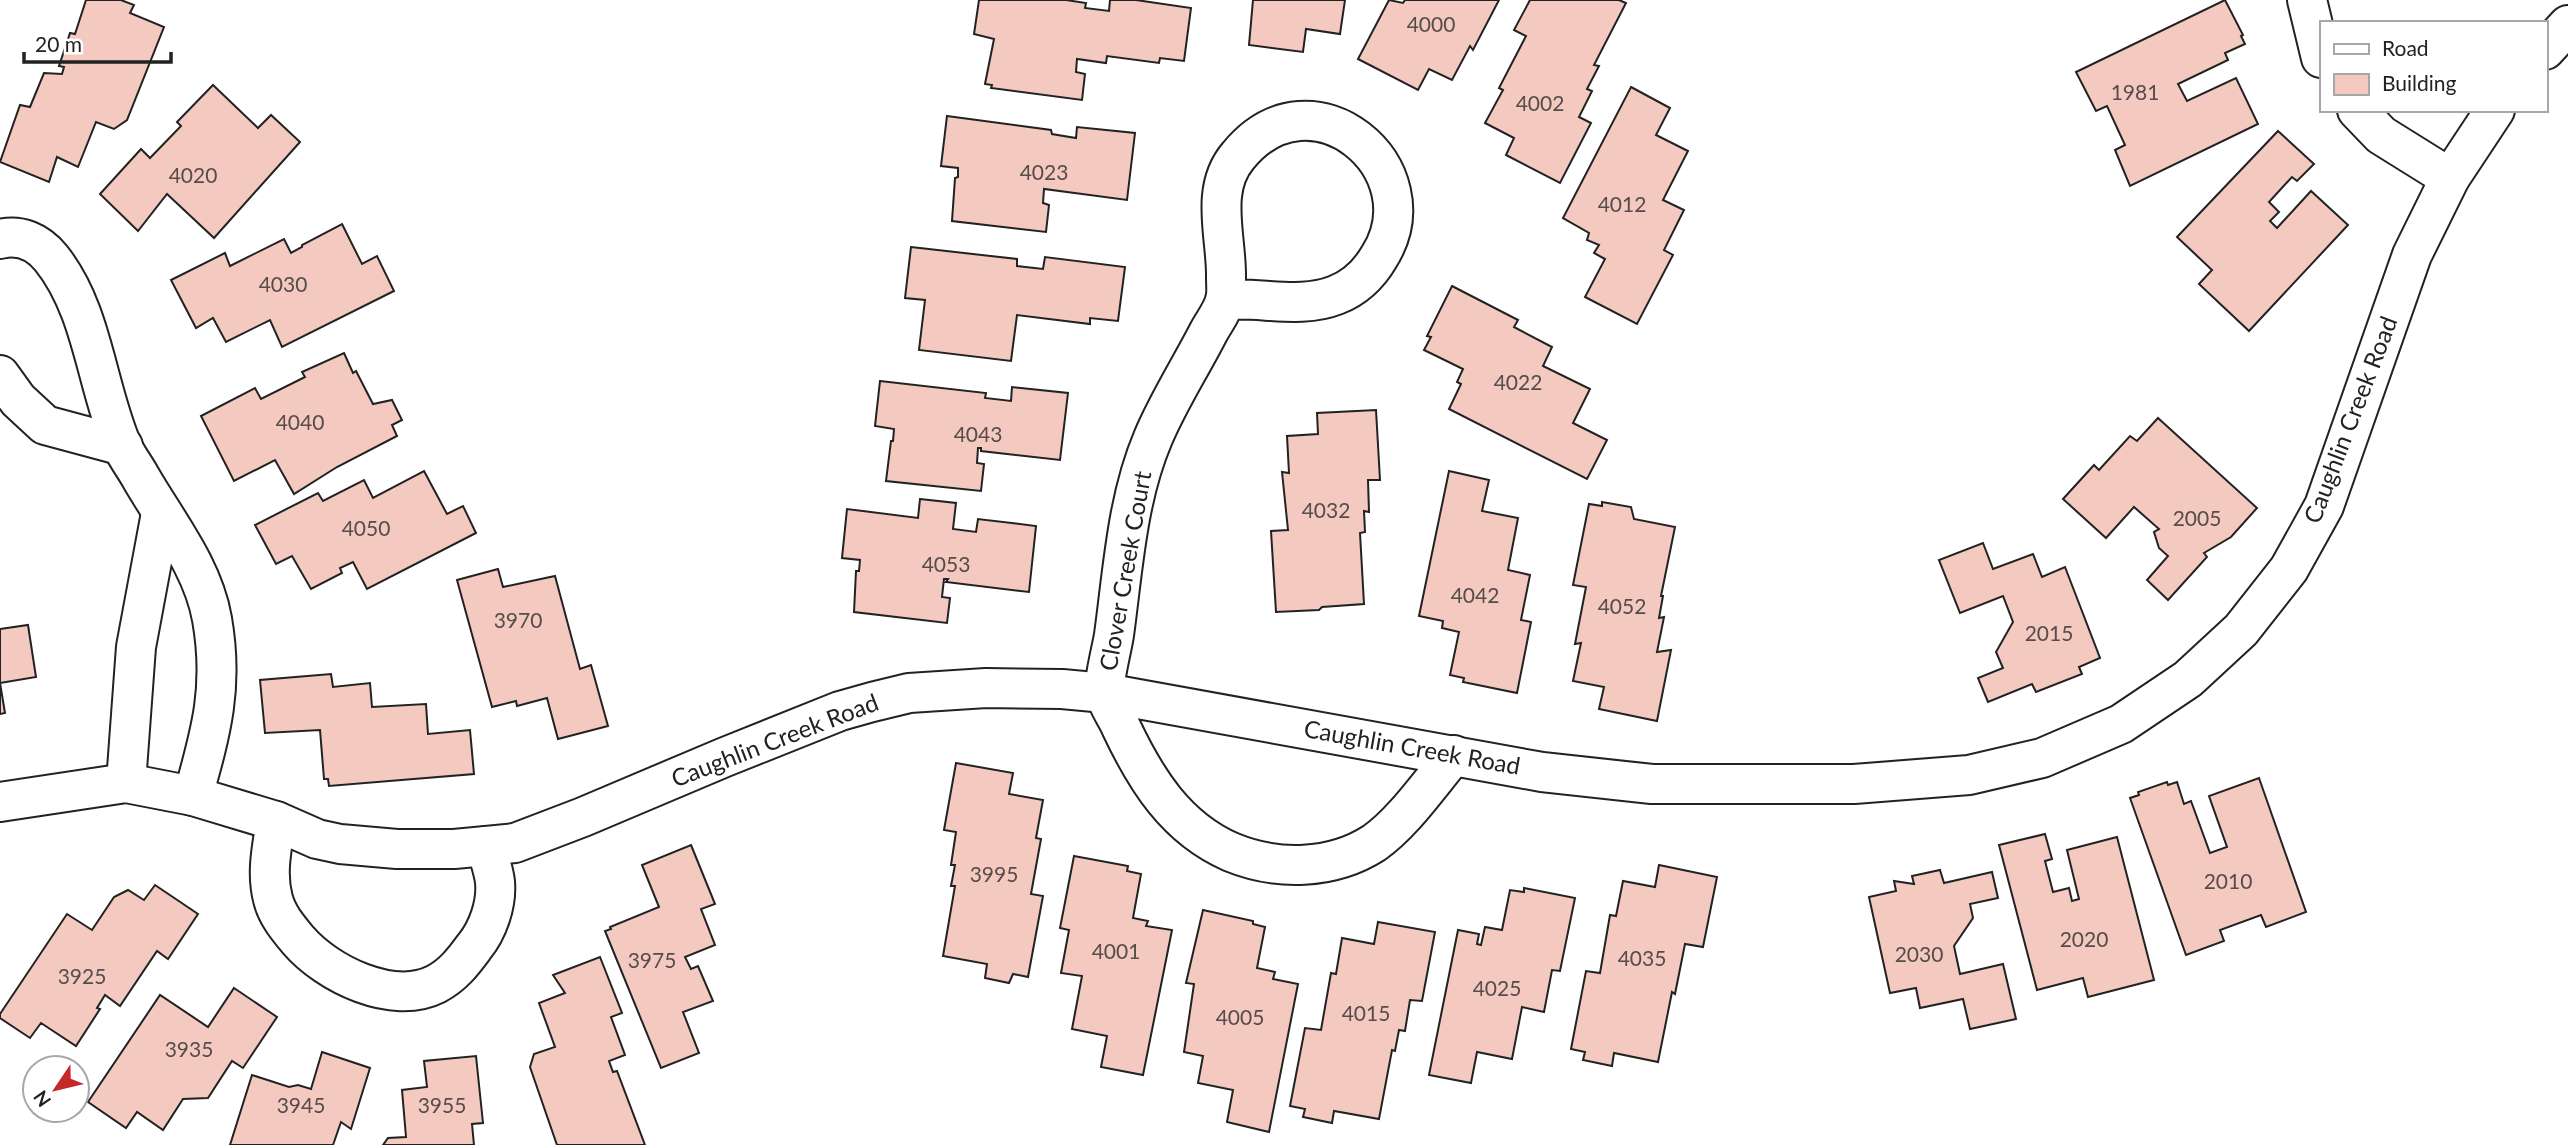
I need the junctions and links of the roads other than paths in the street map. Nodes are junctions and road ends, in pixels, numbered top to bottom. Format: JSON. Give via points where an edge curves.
{"nodes":[{"id":1,"x":2306,"y":0,"type":"edge"},
{"id":2,"x":2568,"y":25,"type":"edge"},
{"id":3,"x":2547,"y":48,"type":"edge"},
{"id":4,"x":2320,"y":54,"type":"edge"},
{"id":5,"x":2359,"y":112,"type":"edge"},
{"id":6,"x":2494,"y":112,"type":"edge"},
{"id":7,"x":2450,"y":177,"type":"junction"},
{"id":8,"x":0,"y":239,"type":"edge"},
{"id":9,"x":1226,"y":300,"type":"junction"},
{"id":10,"x":0,"y":375,"type":"edge"},
{"id":11,"x":123,"y":446,"type":"junction"},
{"id":12,"x":161,"y":513,"type":"junction"},
{"id":13,"x":1105,"y":693,"type":"junction"},
{"id":14,"x":1454,"y":755,"type":"junction"},
{"id":15,"x":126,"y":783,"type":"junction"},
{"id":16,"x":193,"y":796,"type":"junction"},
{"id":17,"x":0,"y":802,"type":"edge"},
{"id":18,"x":276,"y":821,"type":"junction"},
{"id":19,"x":486,"y":846,"type":"junction"}],
"edges":[{"from":1,"to":4,"type":"street"},
{"from":2,"to":3,"type":"street"},
{"from":5,"to":7,"type":"street","via":[[2381,135]]},
{"from":6,"to":7,"type":"street","name":"Caughlin Creek Road"},
{"from":7,"to":14,"type":"street","name":"Caughlin Creek Road","via":[[2412,254],[2324,506],[2289,569],[2241,630],[2197,671],[2121,724],[2042,758],[1969,775],[1854,784],[1652,784],[1542,772]]},
{"from":8,"to":11,"type":"street","via":[[23,238],[39,245],[66,278]]},
{"from":9,"to":9,"type":"street","name":"Clover Creek Court","via":[[1220,213],[1231,163],[1278,124],[1317,120],[1354,136],[1376,160],[1393,194],[1391,229],[1372,268],[1339,295],[1317,301]]},
{"from":9,"to":13,"type":"street","name":"Clover Creek Court","via":[[1154,436],[1140,474]]},
{"from":10,"to":11,"type":"street","via":[[45,425]]},
{"from":11,"to":12,"type":"street"},
{"from":12,"to":15,"type":"street","via":[[136,647]]},
{"from":12,"to":16,"type":"street","via":[[207,595],[218,663],[215,712]]},
{"from":13,"to":14,"type":"street","name":"Caughlin Creek Road"},
{"from":13,"to":14,"type":"street","via":[[1135,757],[1161,797],[1193,831],[1233,852],[1276,864],[1308,866],[1345,857],[1375,842]]},
{"from":13,"to":19,"type":"street","name":"Caughlin Creek Road","via":[[986,688],[909,693],[872,702],[515,843]]},
{"from":15,"to":16,"type":"street","name":"Caughlin Creek Road"},
{"from":15,"to":17,"type":"street","name":"Caughlin Creek Road"},
{"from":16,"to":18,"type":"street","name":"Caughlin Creek Road"},
{"from":18,"to":19,"type":"street","name":"Caughlin Creek Road","via":[[317,838],[367,847]]},
{"from":18,"to":19,"type":"street","via":[[268,873],[274,902],[285,923],[323,964],[354,981],[389,990],[434,985],[461,964],[479,941],[494,900]]}]}
